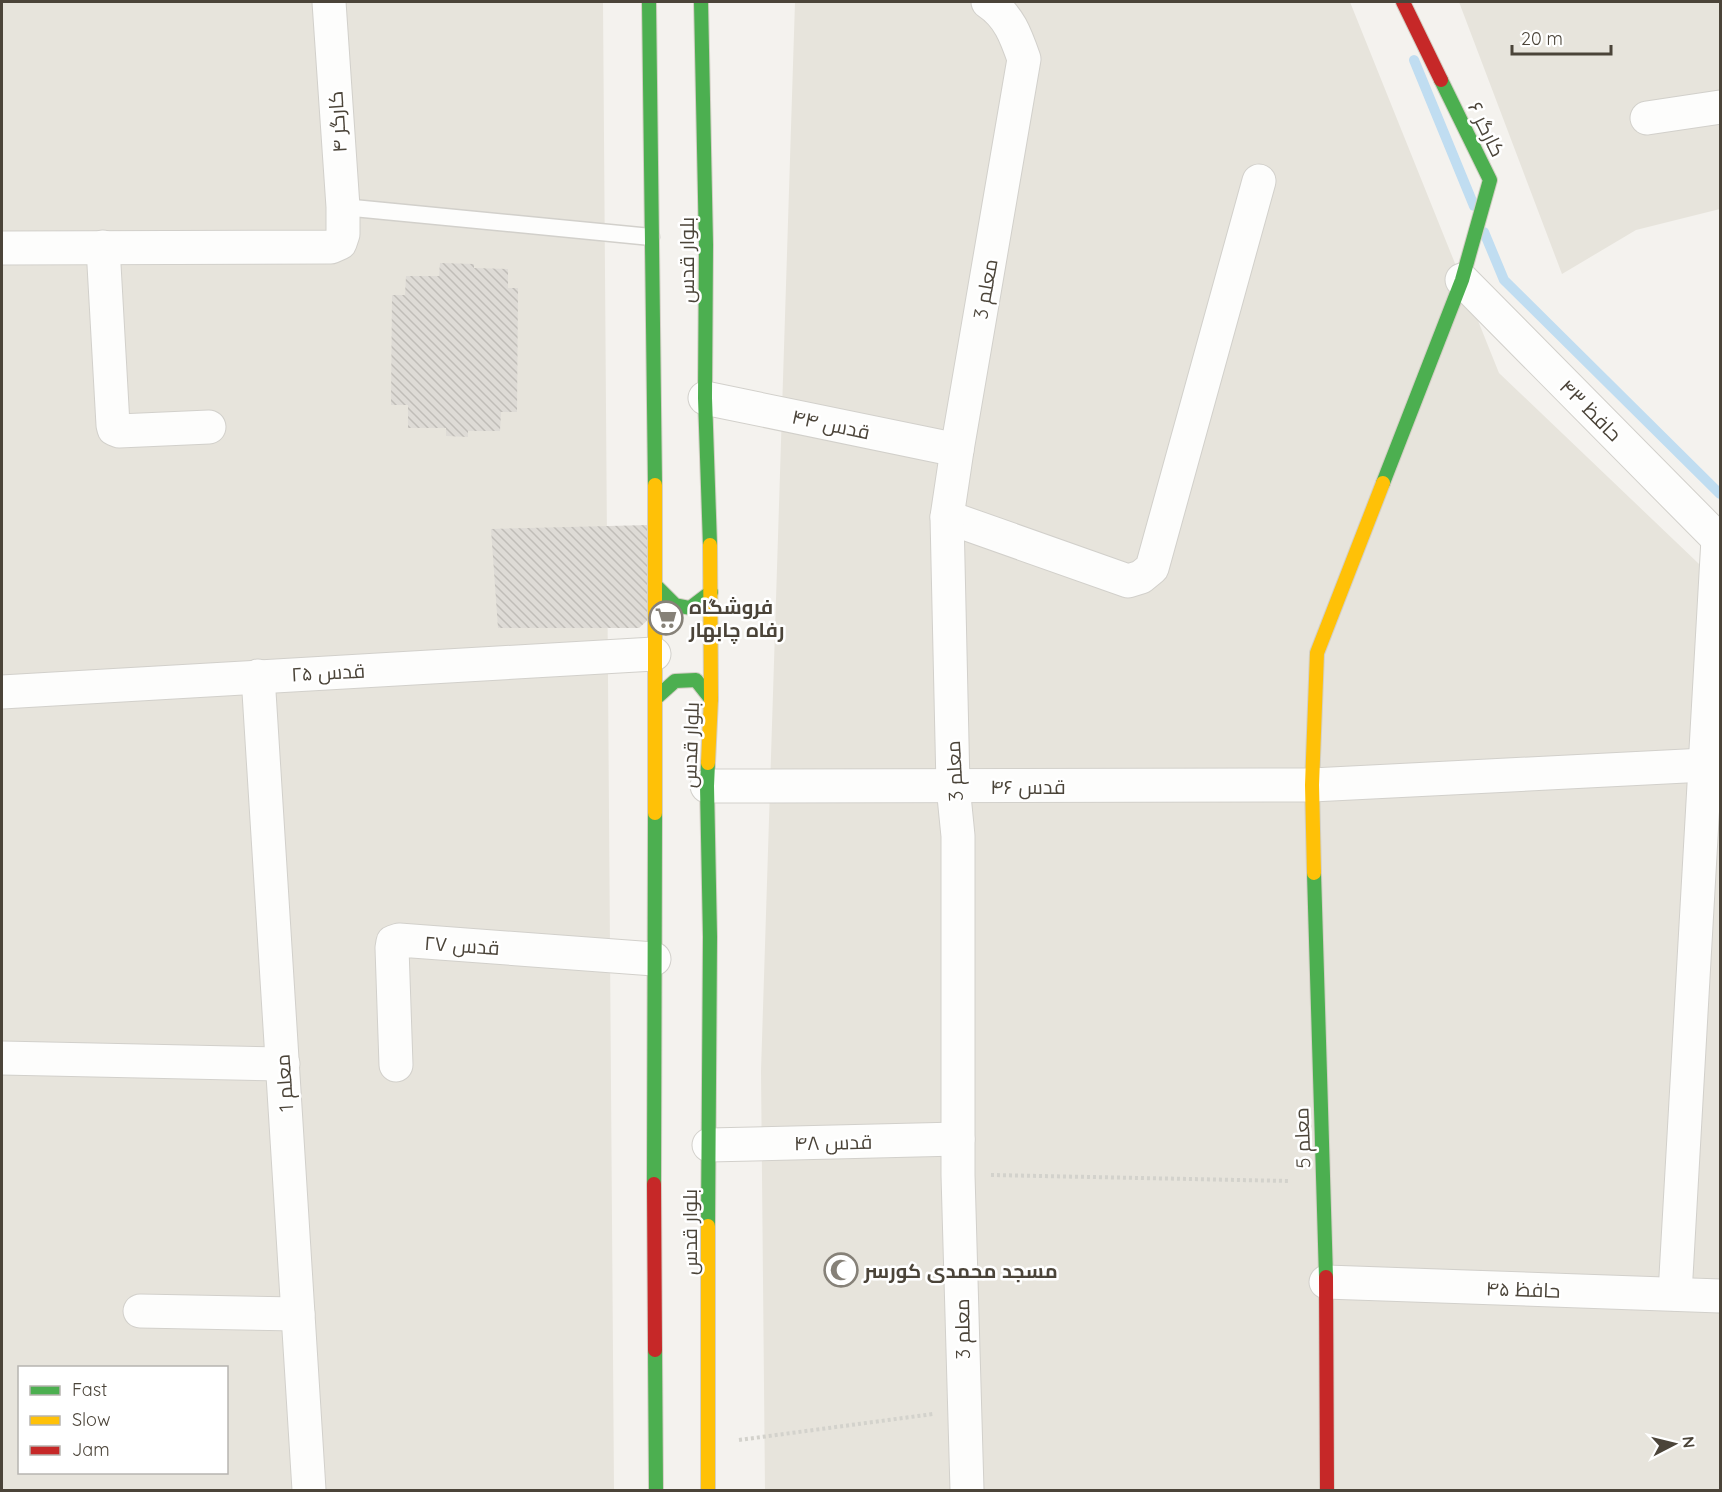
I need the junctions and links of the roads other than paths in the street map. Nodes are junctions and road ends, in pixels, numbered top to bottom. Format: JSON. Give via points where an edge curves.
{"nodes":[{"id":1,"x":329,"y":2,"type":"edge"},
{"id":2,"x":649,"y":2,"type":"edge"},
{"id":3,"x":701,"y":2,"type":"edge"},
{"id":4,"x":988,"y":2,"type":"edge"},
{"id":5,"x":1403,"y":2,"type":"edge"},
{"id":6,"x":1720,"y":107,"type":"edge"},
{"id":7,"x":1647,"y":118,"type":"dead end"},
{"id":8,"x":1259,"y":181,"type":"dead end"},
{"id":9,"x":343,"y":207,"type":"junction"},
{"id":10,"x":651,"y":237,"type":"junction"},
{"id":11,"x":103,"y":247,"type":"junction"},
{"id":12,"x":2,"y":248,"type":"edge"},
{"id":13,"x":1462,"y":280,"type":"junction"},
{"id":14,"x":705,"y":398,"type":"junction"},
{"id":15,"x":209,"y":427,"type":"dead end"},
{"id":16,"x":957,"y":450,"type":"junction"},
{"id":17,"x":948,"y":517,"type":"junction"},
{"id":18,"x":1719,"y":540,"type":"edge"},
{"id":19,"x":656,"y":586,"type":"junction"},
{"id":20,"x":711,"y":592,"type":"junction"},
{"id":21,"x":654,"y":654,"type":"junction"},
{"id":22,"x":258,"y":676,"type":"junction"},
{"id":23,"x":2,"y":692,"type":"edge"},
{"id":24,"x":656,"y":698,"type":"junction"},
{"id":25,"x":711,"y":699,"type":"junction"},
{"id":26,"x":1705,"y":765,"type":"junction"},
{"id":27,"x":707,"y":786,"type":"junction"},
{"id":28,"x":953,"y":786,"type":"junction"},
{"id":29,"x":1312,"y":786,"type":"junction"},
{"id":30,"x":654,"y":959,"type":"junction"},
{"id":31,"x":2,"y":1058,"type":"edge"},
{"id":32,"x":283,"y":1064,"type":"junction"},
{"id":33,"x":396,"y":1065,"type":"dead end"},
{"id":34,"x":958,"y":1139,"type":"junction"},
{"id":35,"x":709,"y":1145,"type":"junction"},
{"id":36,"x":1326,"y":1282,"type":"junction"},
{"id":37,"x":1675,"y":1294,"type":"junction"},
{"id":38,"x":1720,"y":1296,"type":"edge"},
{"id":39,"x":140,"y":1311,"type":"dead end"},
{"id":40,"x":298,"y":1314,"type":"junction"},
{"id":41,"x":309,"y":1491,"type":"edge"},
{"id":42,"x":656,"y":1491,"type":"edge"},
{"id":43,"x":708,"y":1491,"type":"edge"},
{"id":44,"x":968,"y":1491,"type":"edge"},
{"id":45,"x":1327,"y":1491,"type":"edge"}],
"edges":[{"from":1,"to":9,"type":"street","name":"کارگر ۴"},
{"from":2,"to":10,"type":"main road","name":"بلوار قدس"},
{"from":3,"to":14,"type":"main road","name":"بلوار قدس"},
{"from":4,"to":16,"type":"street","name":"معلم 3","via":[[999,9],[1013,29],[1024,58]]},
{"from":5,"to":13,"type":"main road","name":"کارگر ۶","via":[[1490,180]]},
{"from":6,"to":7,"type":"street"},
{"from":8,"to":17,"type":"street","via":[[1152,568],[1141,578],[1128,580]]},
{"from":9,"to":10,"type":"lane"},
{"from":9,"to":11,"type":"street","name":"کارگر ۴","via":[[343,234],[340,243],[331,247]]},
{"from":10,"to":19,"type":"main road","name":"بلوار قدس"},
{"from":11,"to":12,"type":"street"},
{"from":11,"to":15,"type":"street","via":[[114,429]]},
{"from":13,"to":18,"type":"street","name":"حافظ ۴۳"},
{"from":13,"to":29,"type":"main road","name":"کارگر ۶","via":[[1317,653]]},
{"from":14,"to":16,"type":"street","name":"قدس ۴۴"},
{"from":14,"to":20,"type":"main road","name":"بلوار قدس"},
{"from":16,"to":17,"type":"street","name":"معلم 3"},
{"from":17,"to":28,"type":"street","name":"معلم 3"},
{"from":18,"to":26,"type":"street"},
{"from":19,"to":20,"type":"main road","via":[[675,605],[690,608]]},
{"from":19,"to":21,"type":"main road","name":"بلوار قدس"},
{"from":20,"to":25,"type":"main road","name":"بلوار قدس"},
{"from":21,"to":22,"type":"street","name":"قدس ۲۵"},
{"from":21,"to":24,"type":"main road","name":"بلوار قدس"},
{"from":22,"to":23,"type":"street","name":"قدس ۲۵"},
{"from":22,"to":32,"type":"street","name":"معلم 1"},
{"from":24,"to":25,"type":"main road","via":[[675,681],[696,680]]},
{"from":24,"to":30,"type":"main road","name":"بلوار قدس"},
{"from":25,"to":27,"type":"main road","name":"بلوار قدس"},
{"from":26,"to":29,"type":"street","name":"قدس ۴۶"},
{"from":26,"to":37,"type":"street"},
{"from":27,"to":28,"type":"street","name":"قدس ۴۶"},
{"from":27,"to":35,"type":"main road","name":"بلوار قدس"},
{"from":28,"to":29,"type":"street","name":"قدس ۴۶"},
{"from":28,"to":34,"type":"street","name":"معلم 3","via":[[958,836]]},
{"from":29,"to":36,"type":"main road","name":"معلم 5"},
{"from":30,"to":33,"type":"street","name":"قدس ۲۷","via":[[393,942]]},
{"from":30,"to":42,"type":"main road","name":"بلوار قدس"},
{"from":31,"to":32,"type":"street"},
{"from":32,"to":40,"type":"street","name":"معلم 1"},
{"from":34,"to":35,"type":"street","name":"قدس ۴۸"},
{"from":34,"to":44,"type":"street","name":"معلم 3"},
{"from":35,"to":43,"type":"main road","name":"بلوار قدس"},
{"from":36,"to":37,"type":"street","name":"حافظ ۴۵"},
{"from":36,"to":45,"type":"main road","name":"معلم 5"},
{"from":37,"to":38,"type":"street","name":"حافظ ۴۵"},
{"from":39,"to":40,"type":"street"},
{"from":40,"to":41,"type":"street","name":"معلم 1"}]}
